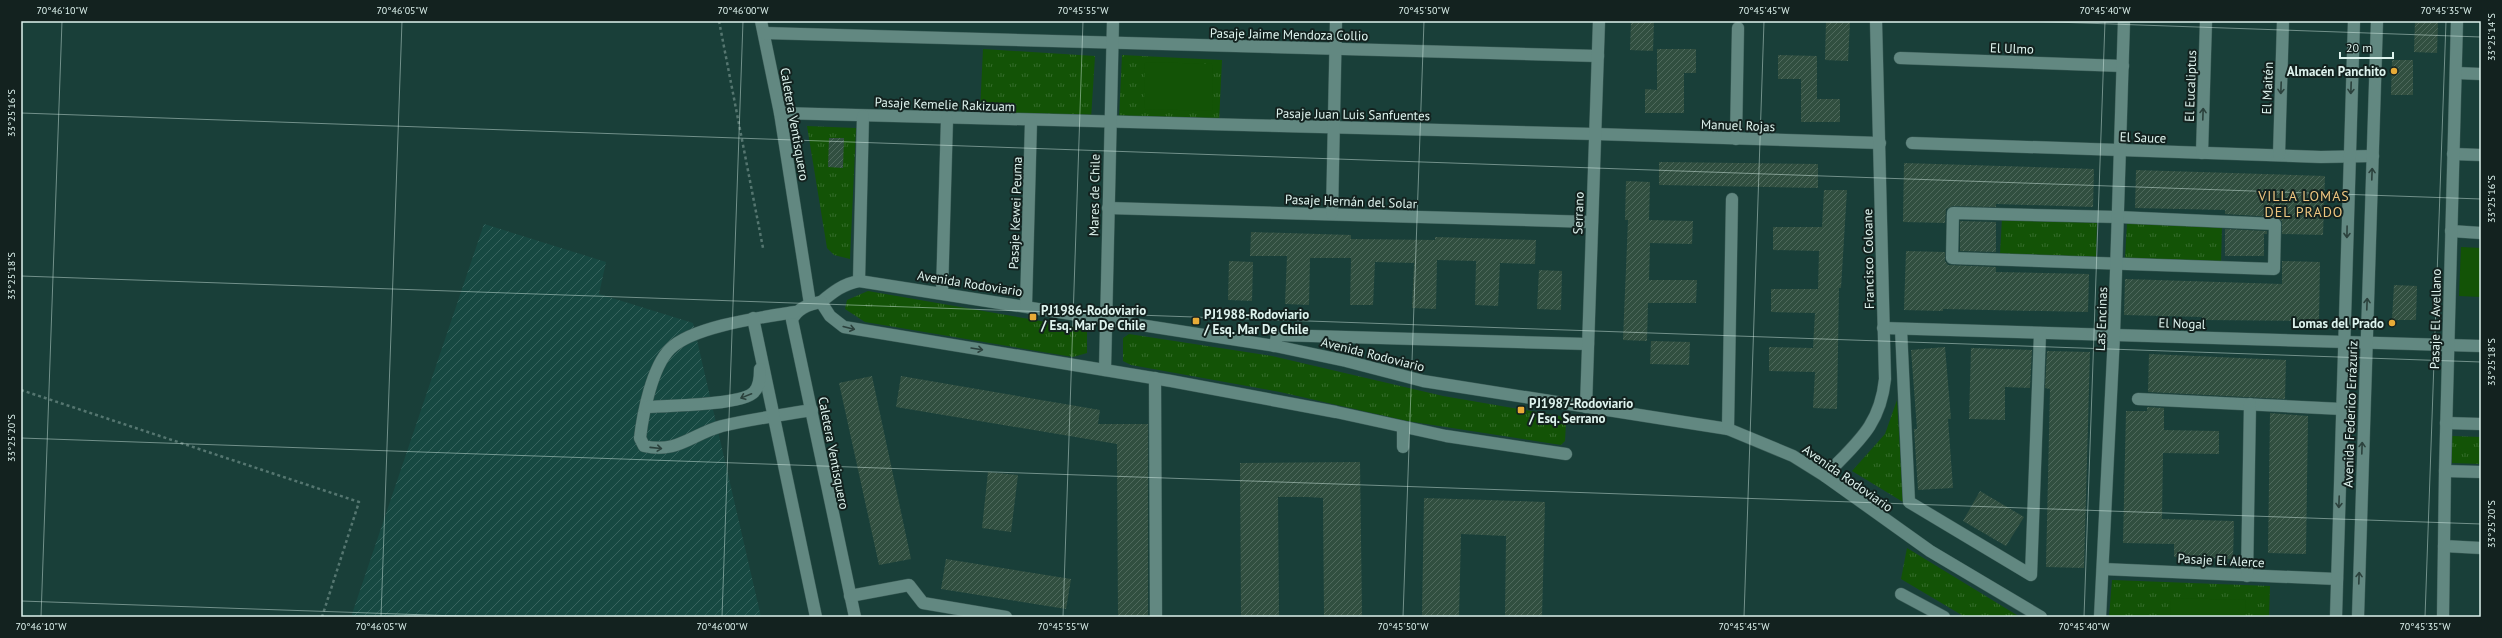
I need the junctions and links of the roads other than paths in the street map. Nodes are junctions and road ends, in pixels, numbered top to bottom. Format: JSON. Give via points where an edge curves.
{"nodes":[{"id":1,"x":761,"y":21,"type":"edge"},
{"id":2,"x":1113,"y":21,"type":"edge"},
{"id":3,"x":1336,"y":21,"type":"edge"},
{"id":4,"x":1599,"y":21,"type":"edge"},
{"id":5,"x":1876,"y":21,"type":"edge"},
{"id":6,"x":2124,"y":21,"type":"edge"},
{"id":7,"x":2206,"y":21,"type":"edge"},
{"id":8,"x":2284,"y":21,"type":"edge"},
{"id":9,"x":2354,"y":21,"type":"edge"},
{"id":10,"x":2377,"y":21,"type":"edge"},
{"id":11,"x":2457,"y":21,"type":"edge"},
{"id":12,"x":1738,"y":28,"type":"dead end"},
{"id":13,"x":764,"y":33,"type":"junction"},
{"id":14,"x":1112,"y":44,"type":"junction"},
{"id":15,"x":1335,"y":50,"type":"junction"},
{"id":16,"x":1598,"y":56,"type":"junction"},
{"id":17,"x":1900,"y":58,"type":"dead end"},
{"id":18,"x":2123,"y":66,"type":"junction"},
{"id":19,"x":2456,"y":73,"type":"junction"},
{"id":20,"x":2481,"y":74,"type":"edge"},
{"id":21,"x":780,"y":113,"type":"junction"},
{"id":22,"x":862,"y":116,"type":"junction"},
{"id":23,"x":948,"y":119,"type":"junction"},
{"id":24,"x":1031,"y":121,"type":"junction"},
{"id":25,"x":1109,"y":123,"type":"junction"},
{"id":26,"x":1333,"y":128,"type":"junction"},
{"id":27,"x":1595,"y":134,"type":"junction"},
{"id":28,"x":1736,"y":139,"type":"junction"},
{"id":29,"x":1880,"y":143,"type":"junction"},
{"id":30,"x":1912,"y":144,"type":"dead end"},
{"id":31,"x":2120,"y":150,"type":"junction"},
{"id":32,"x":2202,"y":153,"type":"junction"},
{"id":33,"x":2453,"y":154,"type":"junction"},
{"id":34,"x":2279,"y":155,"type":"junction"},
{"id":35,"x":2481,"y":155,"type":"edge"},
{"id":36,"x":2349,"y":156,"type":"junction"},
{"id":37,"x":2373,"y":156,"type":"junction"},
{"id":38,"x":1732,"y":199,"type":"dead end"},
{"id":39,"x":1108,"y":208,"type":"junction"},
{"id":40,"x":1332,"y":214,"type":"junction"},
{"id":41,"x":2118,"y":217,"type":"junction"},
{"id":42,"x":1592,"y":222,"type":"junction"},
{"id":43,"x":2451,"y":231,"type":"junction"},
{"id":44,"x":2481,"y":233,"type":"edge"},
{"id":45,"x":2117,"y":263,"type":"junction"},
{"id":46,"x":859,"y":281,"type":"junction"},
{"id":47,"x":942,"y":293,"type":"junction"},
{"id":48,"x":816,"y":303,"type":"junction"},
{"id":49,"x":1026,"y":306,"type":"junction"},
{"id":50,"x":795,"y":312,"type":"junction"},
{"id":51,"x":753,"y":318,"type":"junction"},
{"id":52,"x":1106,"y":318,"type":"junction"},
{"id":53,"x":1883,"y":328,"type":"junction"},
{"id":54,"x":1901,"y":329,"type":"junction"},
{"id":55,"x":2040,"y":333,"type":"junction"},
{"id":56,"x":2114,"y":335,"type":"junction"},
{"id":57,"x":2344,"y":342,"type":"junction"},
{"id":58,"x":2366,"y":342,"type":"junction"},
{"id":59,"x":1588,"y":344,"type":"junction"},
{"id":60,"x":2448,"y":345,"type":"junction"},
{"id":61,"x":1276,"y":346,"type":"junction"},
{"id":62,"x":2481,"y":346,"type":"edge"},
{"id":63,"x":760,"y":350,"type":"junction"},
{"id":64,"x":1105,"y":370,"type":"junction"},
{"id":65,"x":1155,"y":378,"type":"junction"},
{"id":66,"x":2138,"y":399,"type":"dead end"},
{"id":67,"x":2250,"y":404,"type":"junction"},
{"id":68,"x":647,"y":407,"type":"junction"},
{"id":69,"x":1586,"y":407,"type":"junction"},
{"id":70,"x":2342,"y":409,"type":"junction"},
{"id":71,"x":812,"y":410,"type":"junction"},
{"id":72,"x":773,"y":417,"type":"junction"},
{"id":73,"x":2446,"y":423,"type":"junction"},
{"id":74,"x":2481,"y":424,"type":"edge"},
{"id":75,"x":1403,"y":427,"type":"junction"},
{"id":76,"x":1728,"y":429,"type":"junction"},
{"id":77,"x":1403,"y":447,"type":"dead end"},
{"id":78,"x":1566,"y":454,"type":"dead end"},
{"id":79,"x":2445,"y":471,"type":"junction"},
{"id":80,"x":2481,"y":472,"type":"edge"},
{"id":81,"x":1825,"y":476,"type":"junction"},
{"id":82,"x":2444,"y":546,"type":"junction"},
{"id":83,"x":2481,"y":548,"type":"edge"},
{"id":84,"x":2103,"y":568,"type":"junction"},
{"id":85,"x":2247,"y":576,"type":"junction"},
{"id":86,"x":2337,"y":579,"type":"junction"},
{"id":87,"x":1901,"y":594,"type":"dead end"},
{"id":88,"x":850,"y":596,"type":"junction"},
{"id":89,"x":1920,"y":611,"type":"edge"},
{"id":90,"x":816,"y":617,"type":"edge"},
{"id":91,"x":855,"y":617,"type":"edge"},
{"id":92,"x":1006,"y":617,"type":"edge"},
{"id":93,"x":1156,"y":617,"type":"edge"},
{"id":94,"x":1944,"y":617,"type":"edge"},
{"id":95,"x":2041,"y":617,"type":"edge"},
{"id":96,"x":2100,"y":617,"type":"edge"},
{"id":97,"x":2336,"y":617,"type":"edge"},
{"id":98,"x":2358,"y":617,"type":"edge"},
{"id":99,"x":2443,"y":617,"type":"edge"}],
"edges":[{"from":1,"to":13,"type":"street","name":"Caletera Ventisquero"},
{"from":2,"to":14,"type":"street","name":"Mares de Chile"},
{"from":3,"to":15,"type":"street"},
{"from":4,"to":16,"type":"street","name":"Serrano"},
{"from":5,"to":29,"type":"street","name":"Francisco Coloane"},
{"from":6,"to":18,"type":"street","name":"Las Encinas"},
{"from":32,"to":7,"type":"street","name":"El Eucaliptus","one_way":true},
{"from":8,"to":34,"type":"street","name":"El Maitén","one_way":true},
{"from":9,"to":36,"type":"street","name":"Avenida Federico Errázuriz","one_way":true},
{"from":10,"to":37,"type":"street","name":"Avenida Federico Errázuriz"},
{"from":11,"to":19,"type":"street","name":"Pasaje El Avellano"},
{"from":12,"to":28,"type":"street"},
{"from":13,"to":14,"type":"street","name":"Pasaje Jaime Mendoza Collio"},
{"from":13,"to":21,"type":"street","name":"Caletera Ventisquero"},
{"from":14,"to":15,"type":"street","name":"Pasaje Jaime Mendoza Collio"},
{"from":14,"to":25,"type":"street","name":"Mares de Chile"},
{"from":15,"to":16,"type":"street","name":"Pasaje Jaime Mendoza Collio"},
{"from":15,"to":26,"type":"street"},
{"from":16,"to":27,"type":"street","name":"Serrano"},
{"from":17,"to":18,"type":"street","name":"El Ulmo"},
{"from":18,"to":31,"type":"street","name":"Las Encinas"},
{"from":19,"to":20,"type":"street"},
{"from":19,"to":33,"type":"street","name":"Pasaje El Avellano"},
{"from":21,"to":22,"type":"street","name":"Pasaje Kemelie Rakizuam"},
{"from":21,"to":48,"type":"street","name":"Caletera Ventisquero"},
{"from":22,"to":23,"type":"street","name":"Pasaje Kemelie Rakizuam"},
{"from":22,"to":46,"type":"street"},
{"from":23,"to":24,"type":"street","name":"Pasaje Kemelie Rakizuam"},
{"from":23,"to":47,"type":"street"},
{"from":24,"to":25,"type":"street","name":"Pasaje Kemelie Rakizuam"},
{"from":24,"to":49,"type":"street","name":"Pasaje Kewei Peuma"},
{"from":25,"to":26,"type":"street","name":"Pasaje Juan Luis Sanfuentes"},
{"from":25,"to":39,"type":"street","name":"Mares de Chile"},
{"from":26,"to":27,"type":"street","name":"Pasaje Juan Luis Sanfuentes"},
{"from":26,"to":40,"type":"street"},
{"from":27,"to":28,"type":"street","name":"Manuel Rojas"},
{"from":27,"to":42,"type":"street","name":"Serrano"},
{"from":28,"to":29,"type":"street","name":"Manuel Rojas"},
{"from":29,"to":53,"type":"street","name":"Francisco Coloane"},
{"from":30,"to":31,"type":"street","name":"El Sauce"},
{"from":31,"to":32,"type":"street","name":"El Sauce"},
{"from":31,"to":41,"type":"street","name":"Las Encinas"},
{"from":32,"to":34,"type":"street","name":"El Sauce"},
{"from":33,"to":35,"type":"street"},
{"from":33,"to":43,"type":"street","name":"Pasaje El Avellano"},
{"from":34,"to":36,"type":"street","name":"El Sauce"},
{"from":36,"to":37,"type":"street","name":"El Sauce"},
{"from":36,"to":57,"type":"street","name":"Avenida Federico Errázuriz","one_way":true},
{"from":58,"to":37,"type":"street","name":"Avenida Federico Errázuriz","one_way":true},
{"from":38,"to":76,"type":"street"},
{"from":39,"to":40,"type":"street","name":"Pasaje Hernán del Solar"},
{"from":39,"to":52,"type":"street","name":"Mares de Chile"},
{"from":40,"to":42,"type":"street","name":"Pasaje Hernán del Solar"},
{"from":41,"to":45,"type":"street","name":"Las Encinas"},
{"from":41,"to":45,"type":"street","via":[[2274,224],[2274,269]]},
{"from":41,"to":45,"type":"street","via":[[1953,213],[1952,258]]},
{"from":42,"to":59,"type":"street","name":"Serrano"},
{"from":43,"to":44,"type":"street"},
{"from":43,"to":60,"type":"street","name":"Pasaje El Avellano"},
{"from":45,"to":56,"type":"street","name":"Las Encinas"},
{"from":46,"to":47,"type":"street","name":"Avenida Rodoviario"},
{"from":46,"to":48,"type":"street","name":"Avenida Rodoviario","via":[[838,288]]},
{"from":47,"to":49,"type":"street","name":"Avenida Rodoviario"},
{"from":48,"to":50,"type":"street"},
{"from":48,"to":64,"type":"street","one_way":true,"via":[[844,327]]},
{"from":49,"to":52,"type":"street","name":"Avenida Rodoviario"},
{"from":50,"to":51,"type":"street"},
{"from":50,"to":71,"type":"street","name":"Caletera Ventisquero","via":[[792,320]]},
{"from":51,"to":63,"type":"street"},
{"from":51,"to":68,"type":"street","via":[[707,331],[670,348],[660,361],[654,376]]},
{"from":52,"to":61,"type":"street","name":"Avenida Rodoviario"},
{"from":52,"to":64,"type":"street","name":"Mares de Chile"},
{"from":53,"to":54,"type":"street","name":"El Nogal"},
{"from":53,"to":81,"type":"street","name":"Francisco Coloane","via":[[1885,379],[1879,412],[1860,439]]},
{"from":54,"to":55,"type":"street","name":"El Nogal"},
{"from":54,"to":55,"type":"street","via":[[1908,502],[2031,574]]},
{"from":55,"to":56,"type":"street","name":"El Nogal"},
{"from":56,"to":57,"type":"street","name":"El Nogal"},
{"from":56,"to":84,"type":"street","name":"Las Encinas"},
{"from":57,"to":58,"type":"street","name":"El Nogal"},
{"from":57,"to":70,"type":"street","name":"Avenida Federico Errázuriz"},
{"from":58,"to":60,"type":"street","name":"El Nogal"},
{"from":98,"to":58,"type":"street","name":"Avenida Federico Errázuriz","one_way":true},
{"from":59,"to":61,"type":"street","via":[[1277,335]]},
{"from":59,"to":69,"type":"street","name":"Serrano"},
{"from":60,"to":62,"type":"street","name":"El Nogal"},
{"from":60,"to":73,"type":"street","name":"Pasaje El Avellano"},
{"from":61,"to":69,"type":"street","name":"Avenida Rodoviario","via":[[1346,360],[1423,381]]},
{"from":63,"to":68,"type":"street","one_way":true,"via":[[760,382],[754,392],[745,398]]},
{"from":63,"to":72,"type":"street"},
{"from":64,"to":65,"type":"street"},
{"from":65,"to":75,"type":"street","via":[[1263,397]]},
{"from":65,"to":93,"type":"street"},
{"from":66,"to":67,"type":"street"},
{"from":67,"to":70,"type":"street"},
{"from":67,"to":85,"type":"street"},
{"from":68,"to":72,"type":"street","one_way":true,"via":[[640,438],[644,446],[656,449],[668,449],[683,444],[706,431],[722,426]]},
{"from":69,"to":76,"type":"street","name":"Avenida Rodoviario"},
{"from":70,"to":86,"type":"street","name":"Avenida Federico Errázuriz","one_way":true},
{"from":71,"to":72,"type":"street"},
{"from":71,"to":88,"type":"street","name":"Caletera Ventisquero"},
{"from":72,"to":90,"type":"street"},
{"from":73,"to":74,"type":"street"},
{"from":73,"to":79,"type":"street","name":"Pasaje El Avellano"},
{"from":75,"to":77,"type":"street"},
{"from":75,"to":78,"type":"street"},
{"from":76,"to":81,"type":"street","name":"Avenida Rodoviario","via":[[1787,453]]},
{"from":79,"to":80,"type":"street"},
{"from":79,"to":82,"type":"street","name":"Pasaje El Avellano"},
{"from":81,"to":95,"type":"street","name":"Avenida Rodoviario","via":[[1930,551]]},
{"from":82,"to":83,"type":"street"},
{"from":82,"to":99,"type":"street","name":"Pasaje El Avellano"},
{"from":84,"to":85,"type":"street","name":"Pasaje El Alerce"},
{"from":84,"to":96,"type":"street","name":"Las Encinas"},
{"from":85,"to":86,"type":"street","name":"Pasaje El Alerce"},
{"from":86,"to":97,"type":"street","name":"Avenida Federico Errázuriz"},
{"from":87,"to":89,"type":"street"},
{"from":88,"to":91,"type":"street","name":"Caletera Ventisquero"},
{"from":88,"to":92,"type":"street","via":[[909,585],[923,603]]},
{"from":89,"to":94,"type":"street"}]}
